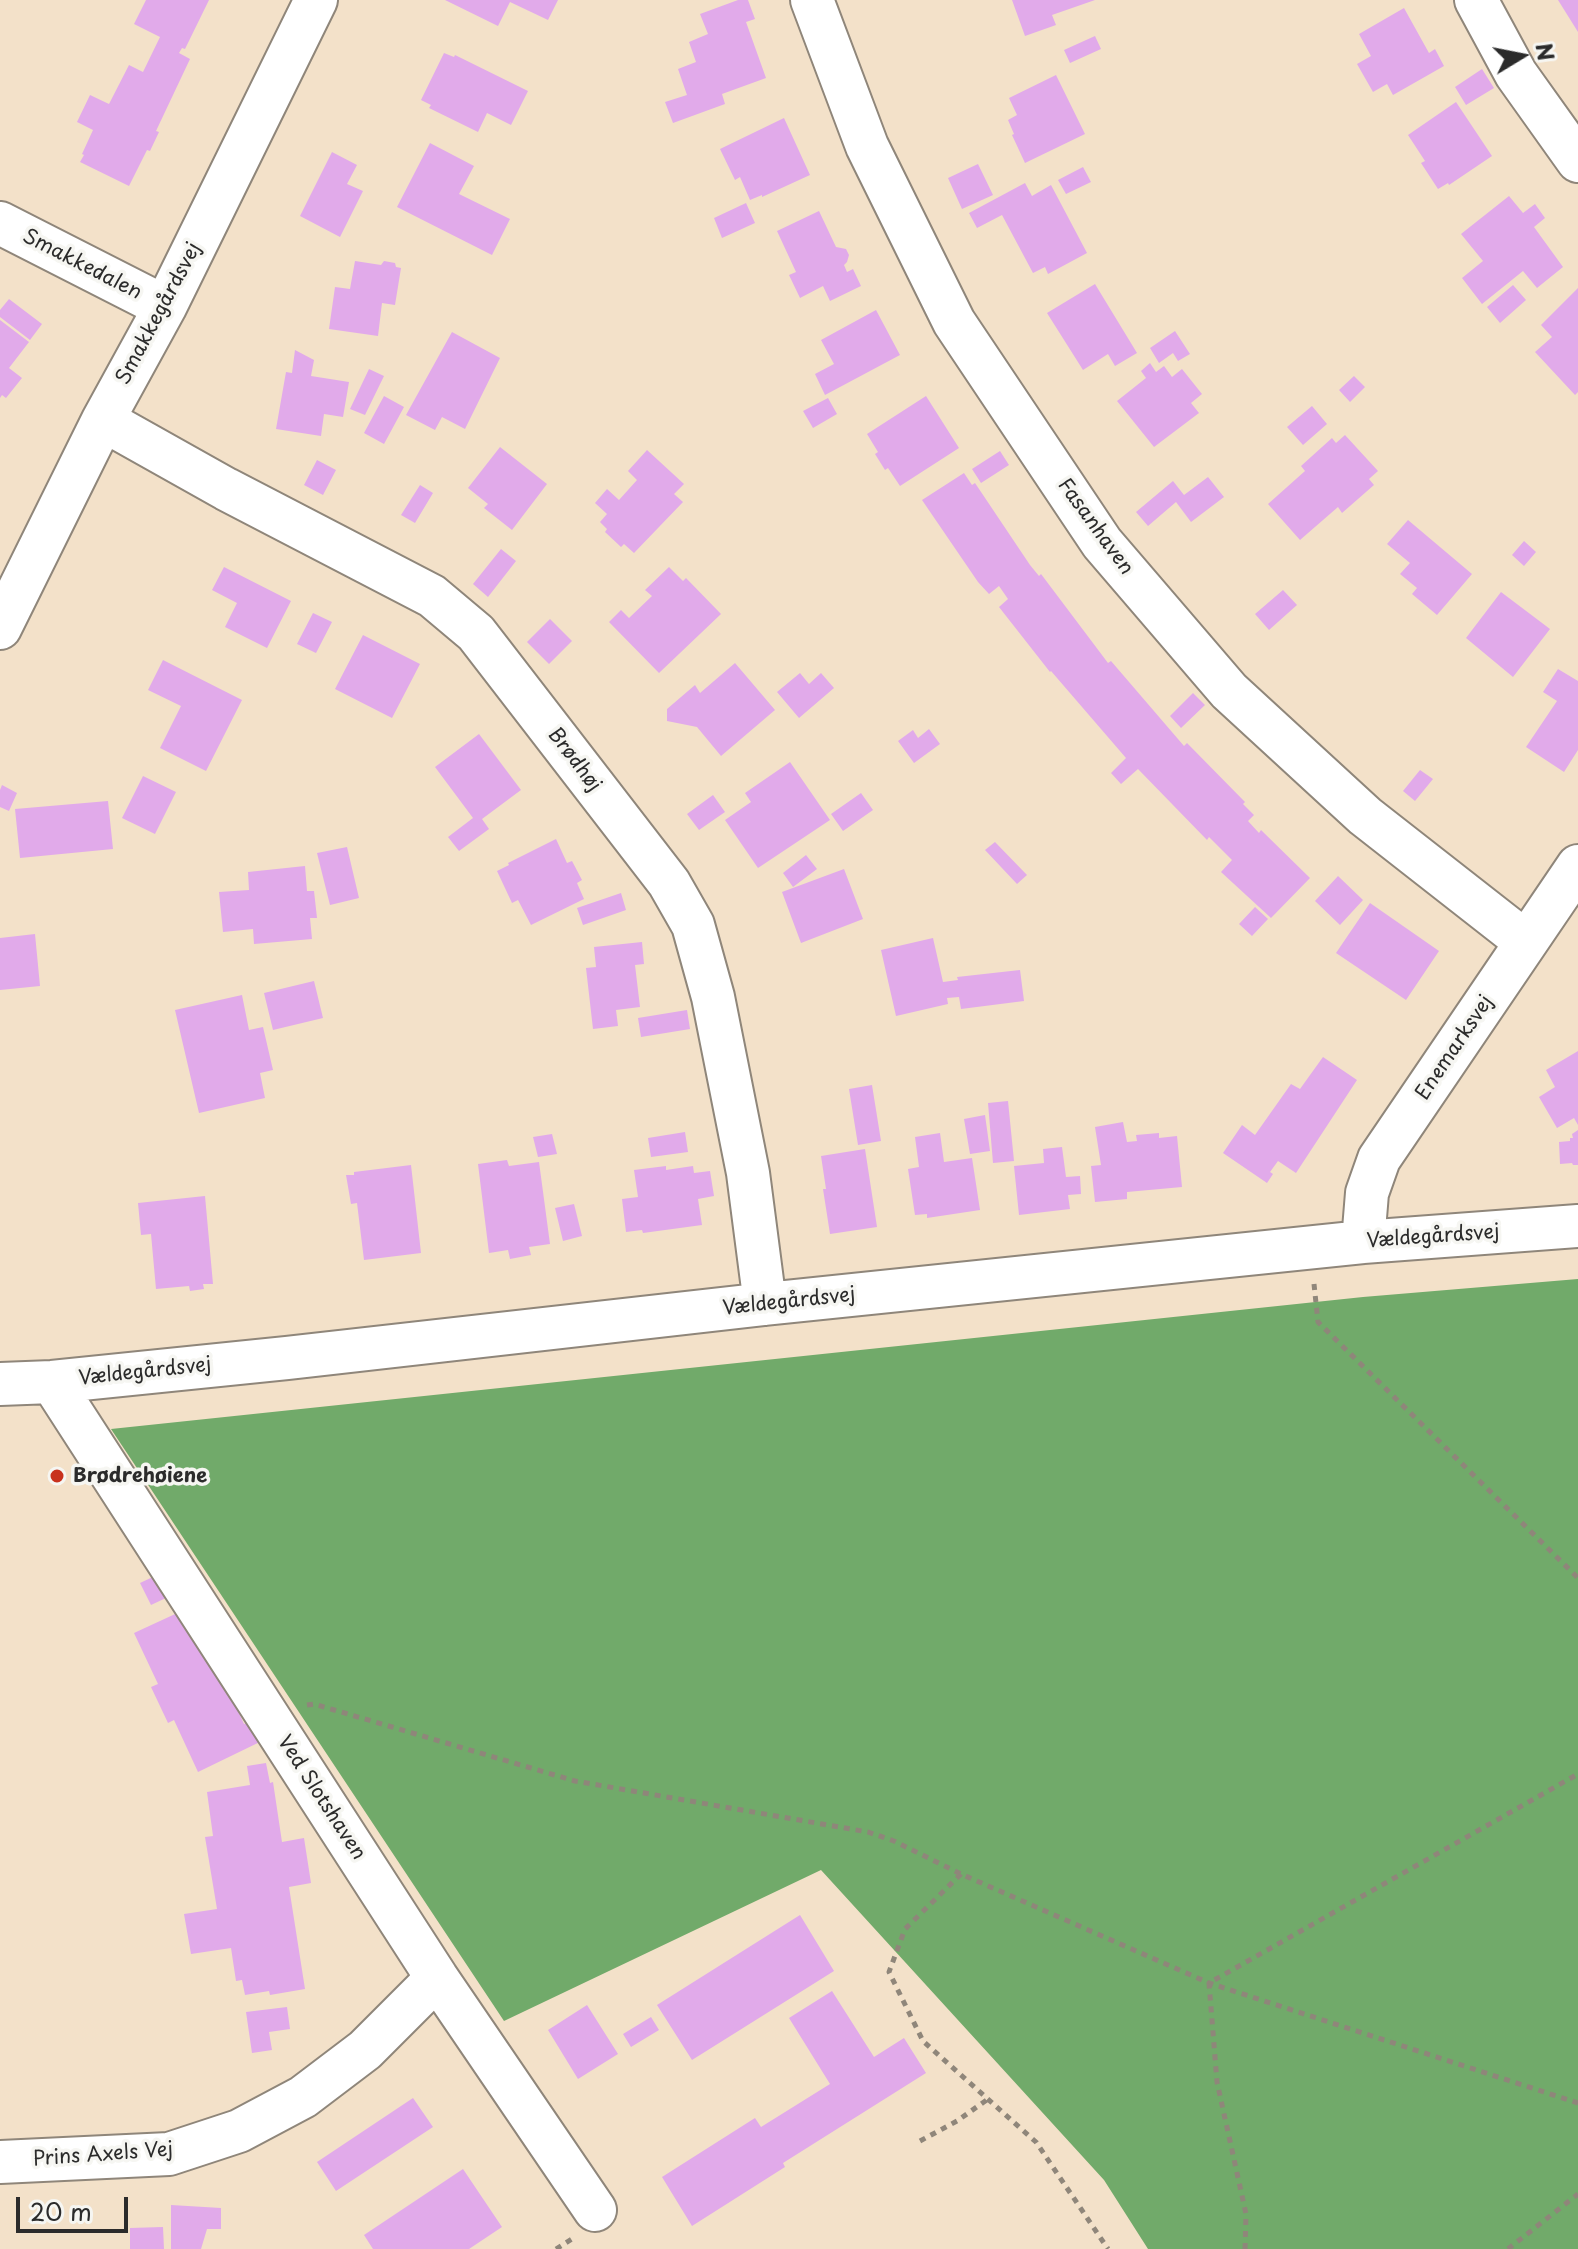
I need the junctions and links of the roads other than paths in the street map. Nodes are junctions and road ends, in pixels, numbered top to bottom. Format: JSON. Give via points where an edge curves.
{"nodes":[{"id":1,"x":316,"y":0,"type":"edge"},
{"id":2,"x":812,"y":0,"type":"edge"},
{"id":3,"x":1476,"y":0,"type":"edge"},
{"id":4,"x":1578,"y":161,"type":"edge"},
{"id":5,"x":0,"y":223,"type":"edge"},
{"id":6,"x":165,"y":307,"type":"junction"},
{"id":7,"x":103,"y":420,"type":"junction"},
{"id":8,"x":0,"y":628,"type":"edge"},
{"id":9,"x":1578,"y":866,"type":"edge"},
{"id":10,"x":1526,"y":942,"type":"junction"},
{"id":11,"x":1578,"y":1226,"type":"edge"},
{"id":12,"x":1363,"y":1242,"type":"junction"},
{"id":13,"x":765,"y":1304,"type":"junction"},
{"id":14,"x":52,"y":1382,"type":"junction"},
{"id":15,"x":0,"y":1384,"type":"edge"},
{"id":16,"x":437,"y":1978,"type":"junction"},
{"id":17,"x":0,"y":2162,"type":"edge"},
{"id":18,"x":595,"y":2210,"type":"dead end"}],
"edges":[{"from":1,"to":6,"type":"street","name":"Smakkegårdsvej"},
{"from":2,"to":10,"type":"street","name":"Fasanhaven","via":[[867,146],[954,322],[1102,543],[1229,691],[1365,816]]},
{"from":3,"to":4,"type":"street","via":[[1516,74]]},
{"from":5,"to":6,"type":"street","name":"Smakkedalen"},
{"from":6,"to":7,"type":"street","name":"Smakkegårdsvej"},
{"from":7,"to":8,"type":"street","name":"Smakkegårdsvej"},
{"from":7,"to":13,"type":"street","name":"Brødhøj","via":[[432,596],[476,633],[669,883],[693,925],[713,997],[748,1173]]},
{"from":9,"to":10,"type":"street","name":"Enemarksvej"},
{"from":10,"to":12,"type":"street","name":"Enemarksvej","via":[[1379,1159],[1367,1193]]},
{"from":11,"to":12,"type":"street","name":"Vældegårdsvej"},
{"from":12,"to":13,"type":"street","name":"Vældegårdsvej"},
{"from":13,"to":14,"type":"street","name":"Vældegårdsvej"},
{"from":14,"to":15,"type":"street","name":"Vældegårdsvej"},
{"from":14,"to":16,"type":"street","name":"Ved Slotshaven"},
{"from":16,"to":17,"type":"street","name":"Prins Axels Vej","via":[[365,2050],[303,2097],[239,2131],[169,2154]]},
{"from":16,"to":18,"type":"street","name":"Ved Slotshaven"}]}
